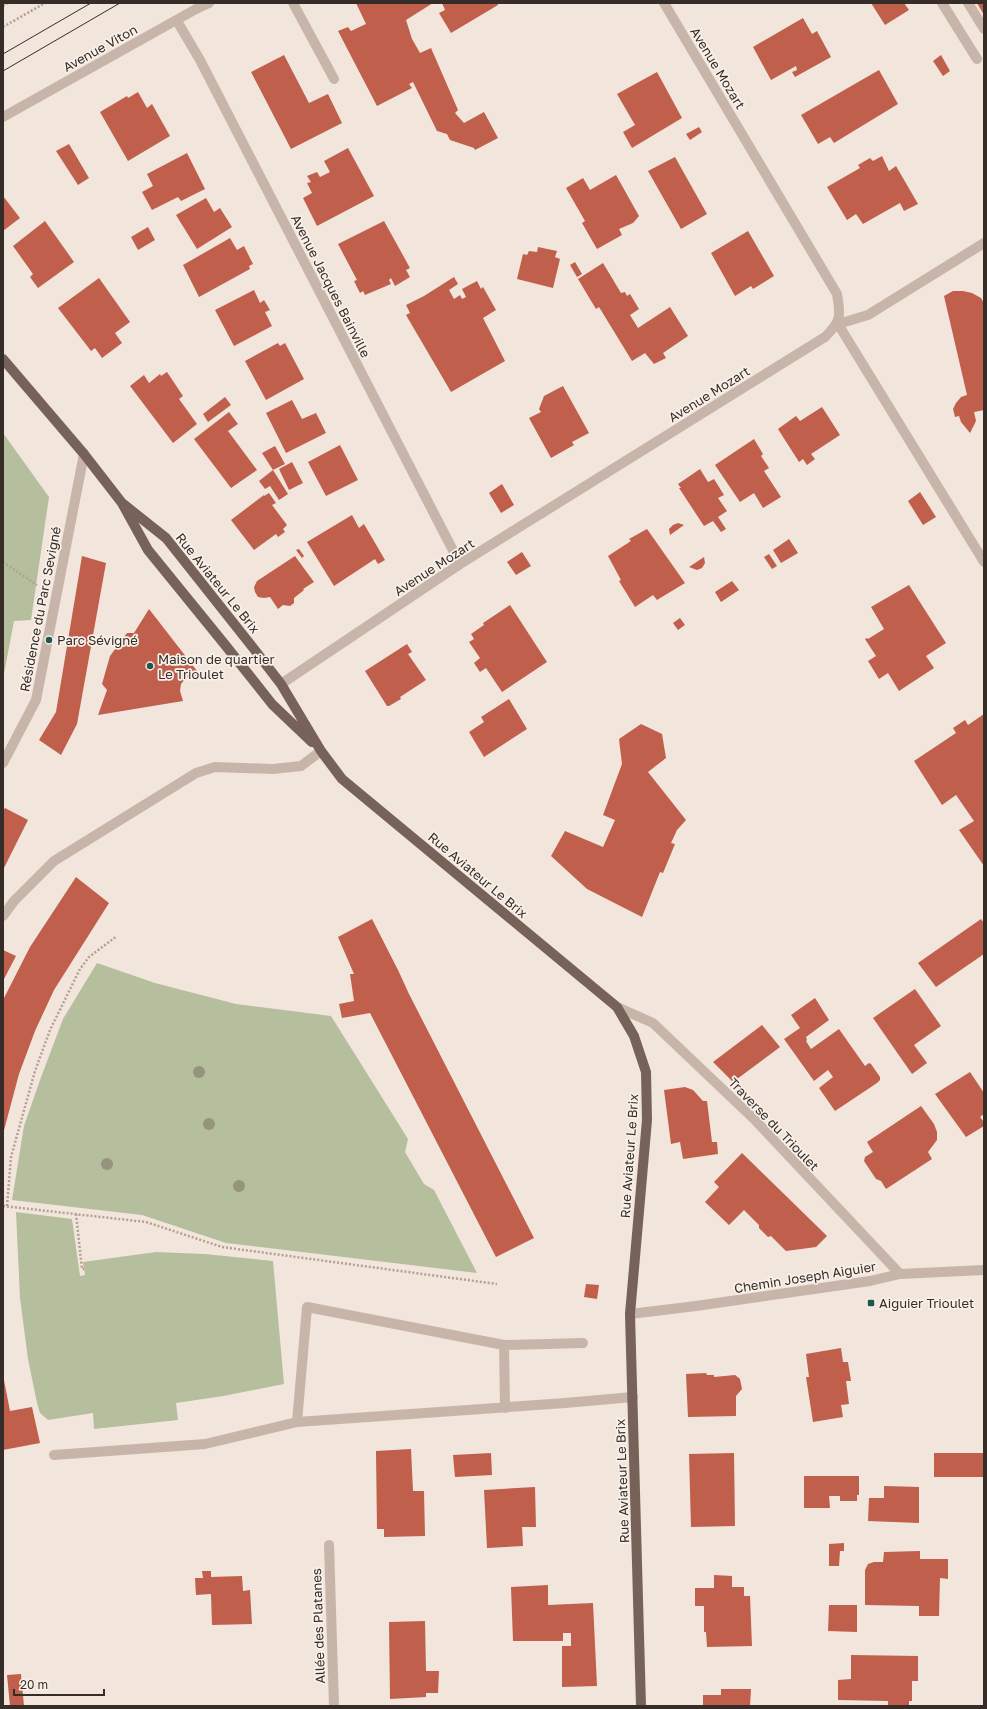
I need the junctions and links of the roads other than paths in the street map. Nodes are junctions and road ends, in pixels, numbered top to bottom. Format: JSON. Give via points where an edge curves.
{"nodes":[{"id":1,"x":210,"y":3,"type":"edge"},
{"id":2,"x":293,"y":3,"type":"edge"},
{"id":3,"x":664,"y":3,"type":"edge"},
{"id":4,"x":942,"y":3,"type":"edge"},
{"id":5,"x":968,"y":3,"type":"edge"},
{"id":6,"x":177,"y":21,"type":"junction"},
{"id":7,"x":984,"y":28,"type":"edge"},
{"id":8,"x":977,"y":59,"type":"dead end"},
{"id":9,"x":334,"y":80,"type":"dead end"},
{"id":10,"x":3,"y":117,"type":"edge"},
{"id":11,"x":984,"y":243,"type":"edge"},
{"id":12,"x":838,"y":324,"type":"junction"},
{"id":13,"x":3,"y":359,"type":"edge"},
{"id":14,"x":84,"y":454,"type":"junction"},
{"id":15,"x":122,"y":503,"type":"junction"},
{"id":16,"x":984,"y":562,"type":"edge"},
{"id":17,"x":460,"y":564,"type":"junction"},
{"id":18,"x":281,"y":684,"type":"junction"},
{"id":19,"x":321,"y":751,"type":"junction"},
{"id":20,"x":3,"y":763,"type":"edge"},
{"id":21,"x":3,"y":916,"type":"edge"},
{"id":22,"x":617,"y":1007,"type":"junction"},
{"id":23,"x":984,"y":1270,"type":"edge"},
{"id":24,"x":900,"y":1274,"type":"junction"},
{"id":25,"x":630,"y":1314,"type":"junction"},
{"id":26,"x":582,"y":1343,"type":"dead end"},
{"id":27,"x":504,"y":1345,"type":"junction"},
{"id":28,"x":633,"y":1397,"type":"junction"},
{"id":29,"x":505,"y":1408,"type":"junction"},
{"id":30,"x":297,"y":1422,"type":"junction"},
{"id":31,"x":54,"y":1455,"type":"dead end"},
{"id":32,"x":329,"y":1545,"type":"dead end"},
{"id":33,"x":334,"y":1706,"type":"edge"},
{"id":34,"x":641,"y":1706,"type":"edge"}],
"edges":[{"from":1,"to":6,"type":"street","name":"Avenue Viton"},
{"from":2,"to":9,"type":"street"},
{"from":3,"to":12,"type":"street","name":"Avenue Mozart","via":[[837,294]]},
{"from":4,"to":8,"type":"street"},
{"from":5,"to":7,"type":"street"},
{"from":6,"to":10,"type":"street","name":"Avenue Viton"},
{"from":6,"to":17,"type":"street","name":"Avenue Jacques Bainville","via":[[200,60]]},
{"from":11,"to":12,"type":"street","via":[[868,315]]},
{"from":12,"to":16,"type":"street"},
{"from":12,"to":17,"type":"street","name":"Avenue Mozart","via":[[825,337]]},
{"from":13,"to":14,"type":"main road","name":"Rue Aviateur Le Brix"},
{"from":14,"to":15,"type":"main road","name":"Rue Aviateur Le Brix"},
{"from":14,"to":20,"type":"street","name":"Résidence du Parc Sevigné","via":[[36,700]]},
{"from":15,"to":18,"type":"main road","name":"Rue Aviateur Le Brix","via":[[166,538]]},
{"from":15,"to":19,"type":"main road","name":"Rue Aviateur Le Brix","via":[[148,550],[272,704]]},
{"from":17,"to":18,"type":"street","name":"Avenue Mozart"},
{"from":18,"to":19,"type":"main road","name":"Rue Aviateur Le Brix"},
{"from":19,"to":21,"type":"street","via":[[301,766],[215,767],[196,773],[54,861]]},
{"from":19,"to":22,"type":"main road","name":"Rue Aviateur Le Brix","via":[[342,779]]},
{"from":22,"to":24,"type":"street","name":"Traverse du Trioulet","via":[[653,1023],[756,1120]]},
{"from":22,"to":25,"type":"main road","name":"Rue Aviateur Le Brix","via":[[634,1036],[646,1072],[646,1120]]},
{"from":23,"to":24,"type":"street","name":"Chemin Joseph Aiguier"},
{"from":24,"to":25,"type":"street","name":"Chemin Joseph Aiguier","via":[[862,1282]]},
{"from":25,"to":28,"type":"main road","name":"Rue Aviateur Le Brix"},
{"from":26,"to":27,"type":"street"},
{"from":27,"to":29,"type":"street"},
{"from":27,"to":30,"type":"street","via":[[307,1307]]},
{"from":28,"to":29,"type":"street"},
{"from":28,"to":34,"type":"main road","name":"Rue Aviateur Le Brix"},
{"from":29,"to":30,"type":"street"},
{"from":30,"to":31,"type":"street","via":[[205,1444]]},
{"from":32,"to":33,"type":"street","name":"Allée des Platanes"}]}
